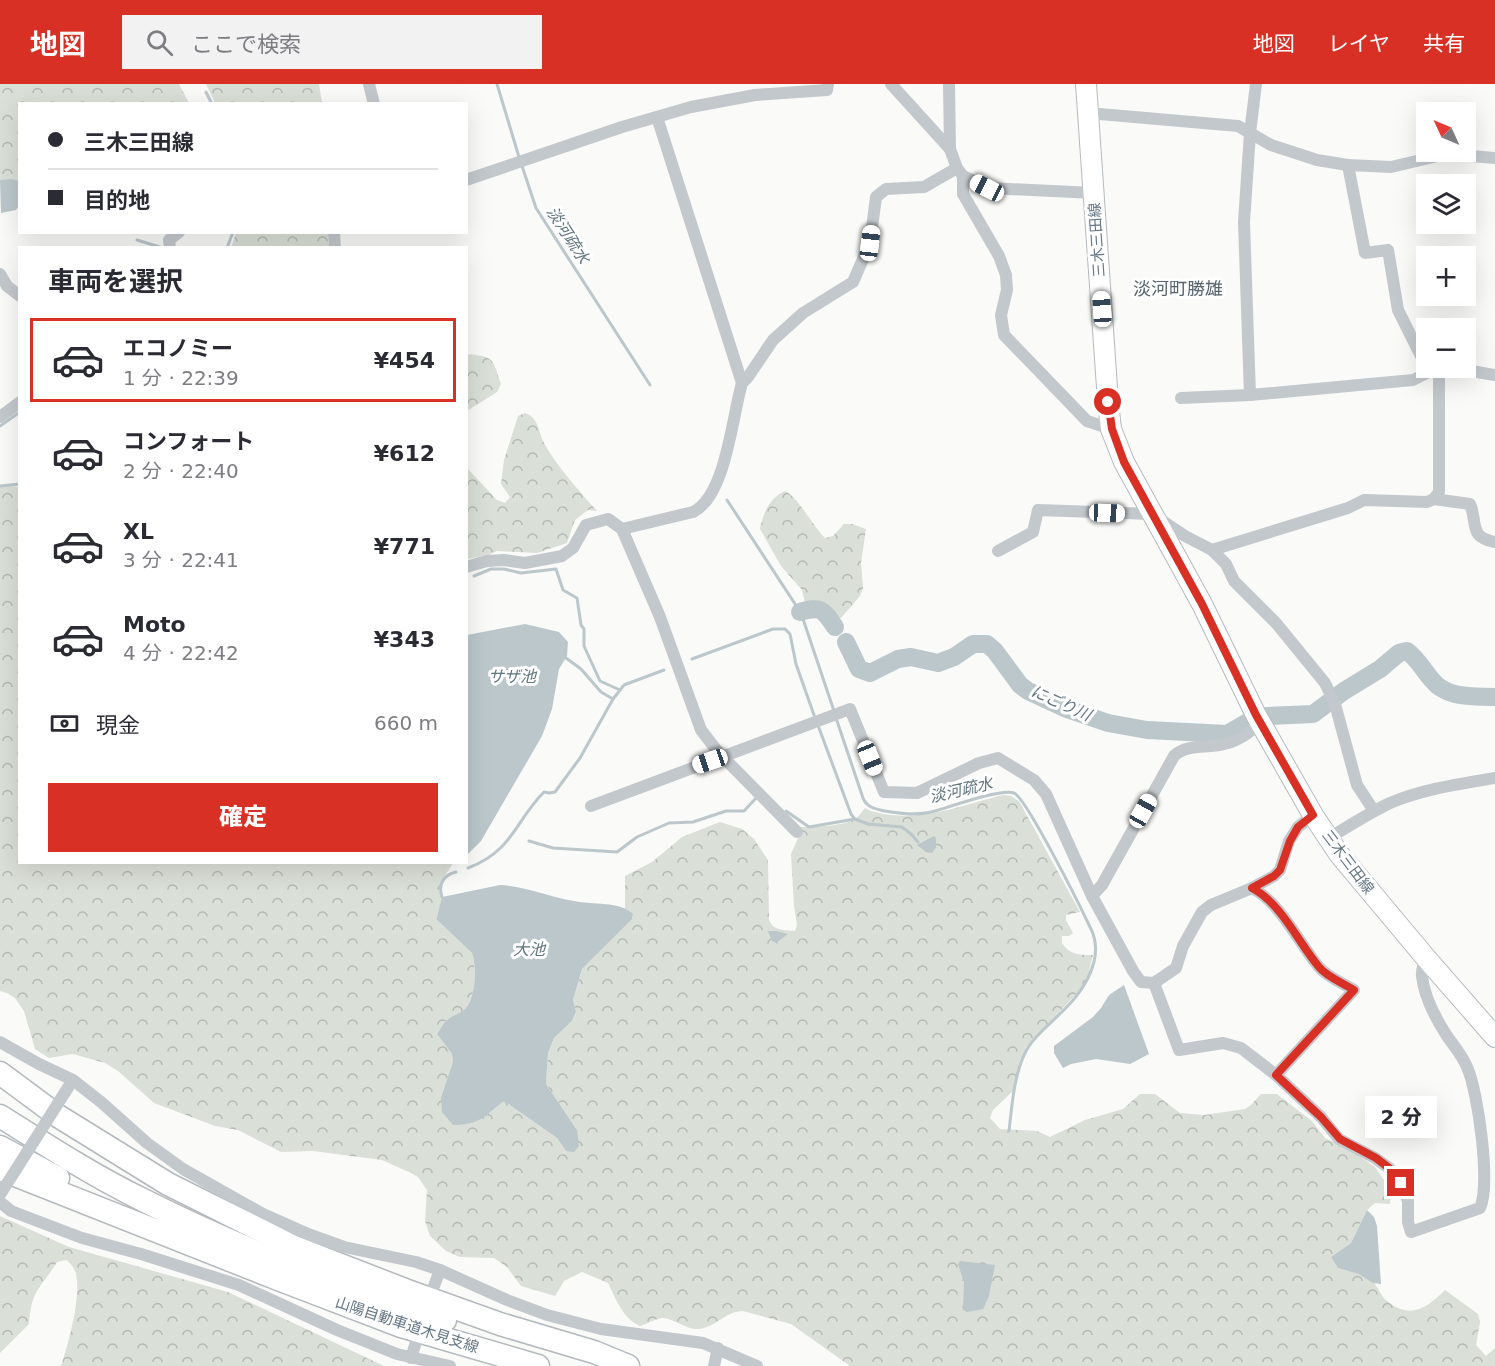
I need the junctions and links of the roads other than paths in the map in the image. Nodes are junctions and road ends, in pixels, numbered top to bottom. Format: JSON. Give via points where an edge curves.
{"nodes":[{"id":1,"x":369,"y":84,"type":"edge"},
{"id":2,"x":828,"y":84,"type":"edge"},
{"id":3,"x":891,"y":84,"type":"edge"},
{"id":4,"x":949,"y":84,"type":"edge"},
{"id":5,"x":1086,"y":84,"type":"edge"},
{"id":6,"x":1256,"y":84,"type":"edge"},
{"id":7,"x":374,"y":102,"type":"edge"},
{"id":8,"x":1088,"y":113,"type":"junction"},
{"id":9,"x":657,"y":117,"type":"junction"},
{"id":10,"x":1250,"y":133,"type":"junction"},
{"id":11,"x":950,"y":149,"type":"junction"},
{"id":12,"x":1495,"y":158,"type":"edge"},
{"id":13,"x":1348,"y":165,"type":"junction"},
{"id":14,"x":960,"y":172,"type":"junction"},
{"id":15,"x":468,"y":179,"type":"edge"},
{"id":16,"x":1094,"y":193,"type":"junction"},
{"id":17,"x":176,"y":234,"type":"edge"},
{"id":18,"x":170,"y":246,"type":"edge"},
{"id":19,"x":0,"y":274,"type":"edge"},
{"id":20,"x":18,"y":294,"type":"edge"},
{"id":21,"x":1416,"y":343,"type":"edge"},
{"id":22,"x":1476,"y":372,"type":"edge"},
{"id":23,"x":1495,"y":375,"type":"edge"},
{"id":24,"x":1416,"y":378,"type":"edge"},
{"id":25,"x":1431,"y":378,"type":"edge"},
{"id":26,"x":742,"y":383,"type":"junction"},
{"id":27,"x":1250,"y":395,"type":"junction"},
{"id":28,"x":1181,"y":398,"type":"dead end"},
{"id":29,"x":18,"y":404,"type":"edge"},
{"id":30,"x":0,"y":417,"type":"edge"},
{"id":31,"x":1112,"y":429,"type":"junction"},
{"id":32,"x":1434,"y":499,"type":"junction"},
{"id":33,"x":1152,"y":514,"type":"junction"},
{"id":34,"x":622,"y":529,"type":"junction"},
{"id":35,"x":1495,"y":542,"type":"edge"},
{"id":36,"x":1212,"y":550,"type":"junction"},
{"id":37,"x":998,"y":551,"type":"dead end"},
{"id":38,"x":468,"y":566,"type":"edge"},
{"id":39,"x":1261,"y":723,"type":"junction"},
{"id":40,"x":723,"y":756,"type":"junction"},
{"id":41,"x":1495,"y":778,"type":"edge"},
{"id":42,"x":591,"y":806,"type":"dead end"},
{"id":43,"x":1374,"y":811,"type":"junction"},
{"id":44,"x":1313,"y":815,"type":"junction"},
{"id":45,"x":797,"y":832,"type":"dead end"},
{"id":46,"x":1329,"y":838,"type":"junction"},
{"id":47,"x":1252,"y":888,"type":"junction"},
{"id":48,"x":1092,"y":896,"type":"junction"},
{"id":49,"x":1426,"y":958,"type":"junction"},
{"id":50,"x":1154,"y":983,"type":"junction"},
{"id":51,"x":1495,"y":1036,"type":"edge"},
{"id":52,"x":0,"y":1042,"type":"edge"},
{"id":53,"x":0,"y":1073,"type":"edge"},
{"id":54,"x":1276,"y":1075,"type":"junction"},
{"id":55,"x":71,"y":1083,"type":"junction"},
{"id":56,"x":0,"y":1116,"type":"edge"},
{"id":57,"x":0,"y":1148,"type":"edge"},
{"id":58,"x":0,"y":1169,"type":"edge"},
{"id":59,"x":0,"y":1197,"type":"edge"},
{"id":60,"x":440,"y":1270,"type":"junction"},
{"id":61,"x":278,"y":1279,"type":"junction"},
{"id":62,"x":434,"y":1286,"type":"dead end"},
{"id":63,"x":416,"y":1342,"type":"dead end"},
{"id":64,"x":718,"y":1348,"type":"junction"},
{"id":65,"x":411,"y":1358,"type":"junction"},
{"id":66,"x":450,"y":1366,"type":"edge"},
{"id":67,"x":538,"y":1366,"type":"edge"},
{"id":68,"x":606,"y":1366,"type":"edge"},
{"id":69,"x":628,"y":1366,"type":"edge"},
{"id":70,"x":714,"y":1366,"type":"edge"},
{"id":71,"x":757,"y":1366,"type":"edge"}],
"edges":[{"from":1,"to":7,"type":"street"},
{"from":2,"to":9,"type":"street","via":[[827,90],[755,95]]},
{"from":3,"to":11,"type":"street"},
{"from":4,"to":11,"type":"street"},
{"from":5,"to":8,"type":"main road","name":"三木三田線"},
{"from":6,"to":10,"type":"street"},
{"from":8,"to":10,"type":"street","via":[[1238,126]]},
{"from":8,"to":16,"type":"main road","name":"三木三田線"},
{"from":9,"to":15,"type":"street"},
{"from":9,"to":26,"type":"street"},
{"from":10,"to":13,"type":"street","via":[[1272,146]]},
{"from":10,"to":27,"type":"street","via":[[1244,222]]},
{"from":11,"to":14,"type":"street"},
{"from":12,"to":13,"type":"street","via":[[1446,154],[1391,167]]},
{"from":13,"to":21,"type":"street","via":[[1365,253],[1388,250],[1398,310]]},
{"from":14,"to":16,"type":"street","via":[[987,188]]},
{"from":14,"to":26,"type":"street","via":[[924,187],[886,189],[876,197],[870,243],[853,282],[803,313],[772,340]]},
{"from":14,"to":31,"type":"street","via":[[963,194],[1006,275],[1004,335],[1087,421]]},
{"from":16,"to":31,"type":"main road","name":"三木三田線"},
{"from":17,"to":18,"type":"street","via":[[169,240]]},
{"from":19,"to":20,"type":"street"},
{"from":22,"to":23,"type":"street"},
{"from":24,"to":27,"type":"street"},
{"from":25,"to":32,"type":"street","via":[[1439,492]]},
{"from":26,"to":34,"type":"street","via":[[730,443],[710,498],[693,512]]},
{"from":27,"to":28,"type":"street"},
{"from":29,"to":30,"type":"street"},
{"from":31,"to":33,"type":"main road","name":"三木三田線","via":[[1124,462]]},
{"from":32,"to":35,"type":"street","via":[[1470,504],[1479,536]]},
{"from":32,"to":36,"type":"street","via":[[1364,500]]},
{"from":33,"to":36,"type":"street"},
{"from":33,"to":37,"type":"street","via":[[1038,510],[1033,532]]},
{"from":33,"to":39,"type":"main road","name":"三木三田線"},
{"from":34,"to":38,"type":"street","via":[[608,519],[586,525],[573,548],[562,556],[525,563],[487,561]]},
{"from":34,"to":40,"type":"street","via":[[701,730]]},
{"from":36,"to":43,"type":"street","via":[[1226,564],[1234,581],[1276,622],[1325,683],[1335,704],[1357,785]]},
{"from":39,"to":44,"type":"main road","name":"三木三田線"},
{"from":39,"to":48,"type":"street","via":[[1246,736],[1223,744],[1182,749],[1174,756],[1102,885]]},
{"from":40,"to":42,"type":"street"},
{"from":40,"to":45,"type":"street"},
{"from":40,"to":48,"type":"street","via":[[850,709],[884,792],[917,793],[998,758],[1034,780],[1046,794]]},
{"from":41,"to":43,"type":"street","via":[[1453,785]]},
{"from":43,"to":46,"type":"street"},
{"from":44,"to":46,"type":"main road","name":"三木三田線"},
{"from":44,"to":47,"type":"street","via":[[1298,827],[1280,870]]},
{"from":46,"to":49,"type":"main road","name":"三木三田線"},
{"from":47,"to":50,"type":"street","via":[[1202,912],[1176,968]]},
{"from":47,"to":54,"type":"street","via":[[1262,893],[1294,930],[1320,969],[1354,990]]},
{"from":48,"to":50,"type":"street","via":[[1133,971],[1141,982]]},
{"from":49,"to":51,"type":"main road","name":"三木三田線"},
{"from":49,"to":54,"type":"street","via":[[1421,974],[1427,997],[1472,1079],[1485,1182],[1479,1208],[1411,1232],[1408,1201],[1389,1168],[1340,1139]]},
{"from":50,"to":54,"type":"street","via":[[1179,1050],[1223,1043],[1241,1048]]},
{"from":52,"to":55,"type":"street"},
{"from":53,"to":69,"type":"highway","via":[[58,1116],[168,1184],[294,1247],[426,1298]]},
{"from":55,"to":59,"type":"street","bridge":true},
{"from":55,"to":60,"type":"street","via":[[192,1174],[263,1214],[344,1247]]},
{"from":56,"to":68,"type":"highway","via":[[140,1198],[286,1264],[409,1309]]},
{"from":57,"to":61,"type":"highway"},
{"from":58,"to":61,"type":"highway"},
{"from":59,"to":65,"type":"street","via":[[11,1211],[82,1238],[238,1285]]},
{"from":60,"to":62,"type":"street"},
{"from":60,"to":64,"type":"street","via":[[547,1315],[601,1329]]},
{"from":61,"to":67,"type":"highway","name":"山陽自動車道木見支線","via":[[401,1326]]},
{"from":63,"to":65,"type":"street"},
{"from":64,"to":70,"type":"street"},
{"from":64,"to":71,"type":"street"},
{"from":65,"to":66,"type":"street"}]}
